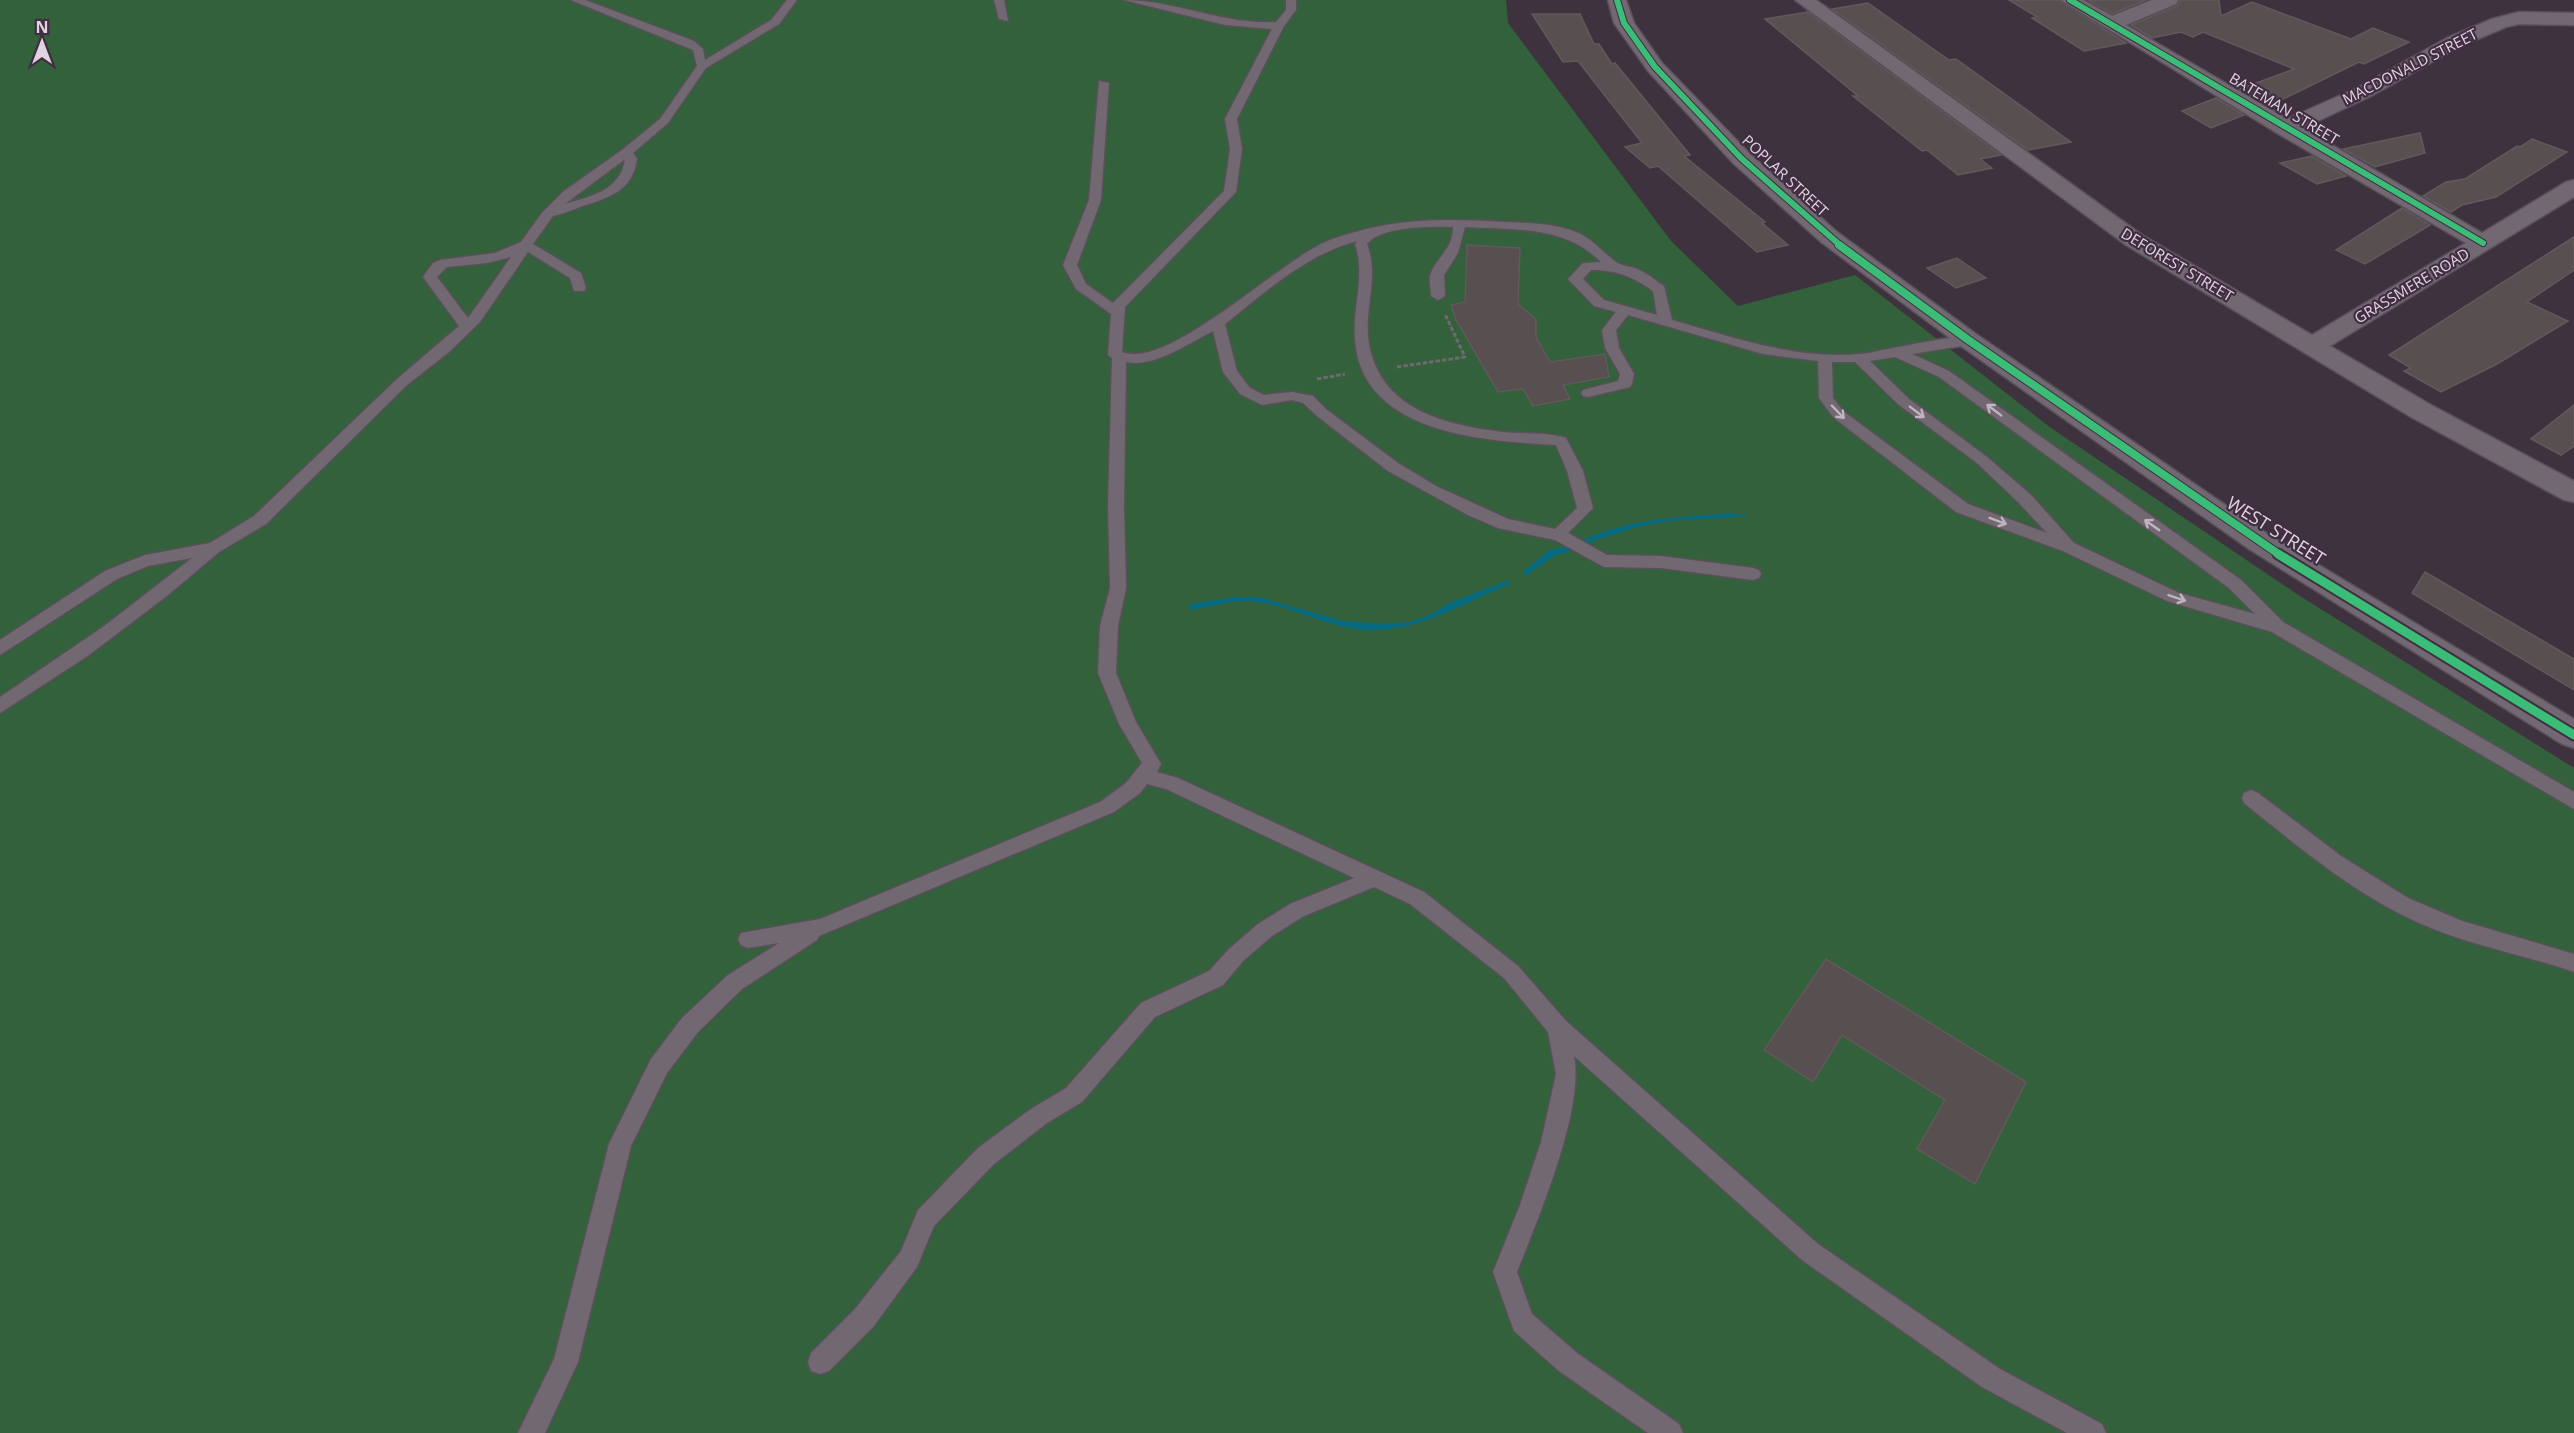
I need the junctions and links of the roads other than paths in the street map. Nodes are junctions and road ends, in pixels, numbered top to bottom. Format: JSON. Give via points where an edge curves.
{"nodes":[{"id":1,"x":576,"y":0,"type":"edge"},
{"id":2,"x":792,"y":0,"type":"edge"},
{"id":3,"x":999,"y":0,"type":"edge"},
{"id":4,"x":1129,"y":0,"type":"edge"},
{"id":5,"x":1291,"y":0,"type":"edge"},
{"id":6,"x":1617,"y":0,"type":"edge"},
{"id":7,"x":1804,"y":0,"type":"edge"},
{"id":8,"x":2070,"y":0,"type":"edge"},
{"id":9,"x":2169,"y":0,"type":"edge"},
{"id":10,"x":2567,"y":0,"type":"edge"},
{"id":11,"x":2574,"y":5,"type":"edge"},
{"id":12,"x":1004,"y":19,"type":"dead end"},
{"id":13,"x":2574,"y":19,"type":"edge"},
{"id":14,"x":2110,"y":24,"type":"junction"},
{"id":15,"x":1279,"y":25,"type":"junction"},
{"id":16,"x":702,"y":66,"type":"junction"},
{"id":17,"x":1103,"y":83,"type":"dead end"},
{"id":18,"x":2285,"y":128,"type":"junction"},
{"id":19,"x":626,"y":153,"type":"junction"},
{"id":20,"x":2574,"y":187,"type":"edge"},
{"id":21,"x":545,"y":217,"type":"junction"},
{"id":22,"x":1459,"y":224,"type":"junction"},
{"id":23,"x":1370,"y":233,"type":"junction"},
{"id":24,"x":2483,"y":243,"type":"junction"},
{"id":25,"x":526,"y":245,"type":"junction"},
{"id":26,"x":1612,"y":266,"type":"junction"},
{"id":27,"x":579,"y":288,"type":"dead end"},
{"id":28,"x":1438,"y":296,"type":"dead end"},
{"id":29,"x":1624,"y":310,"type":"junction"},
{"id":30,"x":1118,"y":313,"type":"junction"},
{"id":31,"x":1665,"y":321,"type":"junction"},
{"id":32,"x":1218,"y":323,"type":"junction"},
{"id":33,"x":467,"y":327,"type":"junction"},
{"id":34,"x":1968,"y":340,"type":"junction"},
{"id":35,"x":2310,"y":346,"type":"junction"},
{"id":36,"x":1899,"y":353,"type":"junction"},
{"id":37,"x":1119,"y":355,"type":"junction"},
{"id":38,"x":1825,"y":358,"type":"junction"},
{"id":39,"x":1858,"y":358,"type":"junction"},
{"id":40,"x":1588,"y":393,"type":"dead end"},
{"id":41,"x":2574,"y":493,"type":"edge"},
{"id":42,"x":1559,"y":535,"type":"junction"},
{"id":43,"x":2069,"y":547,"type":"junction"},
{"id":44,"x":214,"y":548,"type":"junction"},
{"id":45,"x":1753,"y":574,"type":"dead end"},
{"id":46,"x":2278,"y":627,"type":"junction"},
{"id":47,"x":0,"y":649,"type":"edge"},
{"id":48,"x":0,"y":706,"type":"edge"},
{"id":49,"x":2574,"y":735,"type":"edge"},
{"id":50,"x":1142,"y":775,"type":"junction"},
{"id":51,"x":2251,"y":798,"type":"dead end"},
{"id":52,"x":2574,"y":801,"type":"edge"},
{"id":53,"x":1375,"y":878,"type":"junction"},
{"id":54,"x":822,"y":927,"type":"junction"},
{"id":55,"x":748,"y":939,"type":"dead end"},
{"id":56,"x":2574,"y":963,"type":"edge"},
{"id":57,"x":1558,"y":1028,"type":"junction"},
{"id":58,"x":820,"y":1362,"type":"dead end"},
{"id":59,"x":531,"y":1433,"type":"edge"},
{"id":60,"x":1670,"y":1433,"type":"edge"},
{"id":61,"x":2093,"y":1433,"type":"edge"}],
"edges":[{"from":1,"to":16,"type":"lane","via":[[690,43],[698,49]]},
{"from":2,"to":16,"type":"lane","via":[[775,22]]},
{"from":3,"to":12,"type":"lane"},
{"from":4,"to":15,"type":"lane","via":[[1267,27]]},
{"from":5,"to":15,"type":"lane","via":[[1291,10]]},
{"from":6,"to":34,"type":"street","name":"POPLAR STREET","via":[[1624,23],[1655,67],[1742,159],[1829,237]]},
{"from":7,"to":35,"type":"street","name":"DEFOREST STREET","via":[[2107,222]]},
{"from":8,"to":14,"type":"street","name":"BATEMAN STREET"},
{"from":9,"to":14,"type":"street"},
{"from":10,"to":11,"type":"street"},
{"from":13,"to":18,"type":"street","name":"MACDONALD STREET","via":[[2519,18],[2499,23]]},
{"from":14,"to":18,"type":"street","name":"BATEMAN STREET"},
{"from":15,"to":30,"type":"lane","via":[[1231,119],[1236,149],[1230,192],[1118,306]]},
{"from":16,"to":19,"type":"lane","via":[[664,121]]},
{"from":17,"to":30,"type":"lane","via":[[1095,197],[1070,265],[1081,286]]},
{"from":18,"to":24,"type":"street","name":"BATEMAN STREET"},
{"from":19,"to":21,"type":"lane","via":[[568,194]]},
{"from":19,"to":21,"type":"lane","via":[[631,159],[631,172],[625,183]]},
{"from":20,"to":24,"type":"street","name":"GRASSMERE ROAD"},
{"from":21,"to":25,"type":"lane"},
{"from":22,"to":23,"type":"lane","via":[[1436,222]]},
{"from":22,"to":26,"type":"lane","via":[[1544,228],[1571,235],[1594,248]]},
{"from":22,"to":28,"type":"lane","via":[[1452,254],[1437,275]]},
{"from":23,"to":32,"type":"lane","via":[[1333,243],[1304,259]]},
{"from":23,"to":42,"type":"lane","via":[[1361,244],[1368,259],[1362,342],[1370,369],[1385,395],[1444,426],[1487,436],[1561,441],[1575,471],[1585,508]]},
{"from":24,"to":35,"type":"street","name":"GRASSMERE ROAD"},
{"from":25,"to":27,"type":"lane","via":[[576,276]]},
{"from":25,"to":33,"type":"lane"},
{"from":25,"to":33,"type":"lane","via":[[487,259],[445,263],[430,277]]},
{"from":26,"to":29,"type":"lane","via":[[1588,266],[1575,279],[1599,303]]},
{"from":26,"to":31,"type":"lane","via":[[1634,270],[1659,289]]},
{"from":29,"to":31,"type":"lane"},
{"from":29,"to":40,"type":"lane","via":[[1609,330],[1612,348],[1627,374],[1625,384]]},
{"from":30,"to":37,"type":"lane","via":[[1115,355]]},
{"from":31,"to":38,"type":"lane","via":[[1763,350]]},
{"from":32,"to":37,"type":"lane","via":[[1156,354],[1133,359]]},
{"from":32,"to":42,"type":"lane","via":[[1230,372],[1245,391],[1262,400],[1292,396],[1308,399],[1393,466],[1431,490],[1504,524]]},
{"from":33,"to":44,"type":"lane","via":[[402,382],[260,520]]},
{"from":34,"to":36,"type":"lane"},
{"from":34,"to":49,"type":"street","name":"WEST STREET","via":[[2259,542]]},
{"from":35,"to":41,"type":"street","name":"DEFOREST STREET"},
{"from":36,"to":39,"type":"lane"},
{"from":46,"to":36,"type":"lane","one_way":true,"via":[[2235,584],[1944,374]]},
{"from":37,"to":50,"type":"lane","via":[[1118,588],[1109,626],[1107,673],[1128,724],[1152,764]]},
{"from":38,"to":39,"type":"lane"},
{"from":38,"to":43,"type":"lane","one_way":true,"via":[[1826,398],[1838,414],[1962,508]]},
{"from":39,"to":43,"type":"lane","one_way":true,"via":[[1904,402],[1991,468]]},
{"from":42,"to":45,"type":"lane","via":[[1604,561],[1661,562]]},
{"from":43,"to":46,"type":"lane","one_way":true,"via":[[2173,597]]},
{"from":44,"to":47,"type":"lane","via":[[145,561],[111,575]]},
{"from":44,"to":48,"type":"lane","via":[[67,663]]},
{"from":46,"to":52,"type":"lane"},
{"from":50,"to":53,"type":"lane","via":[[1171,783]]},
{"from":50,"to":54,"type":"lane","via":[[1133,788],[1107,807]]},
{"from":51,"to":56,"type":"lane","via":[[2374,890],[2416,911],[2502,943]]},
{"from":53,"to":57,"type":"lane","via":[[1417,898],[1511,972]]},
{"from":53,"to":58,"type":"lane","via":[[1296,910],[1265,930],[1216,978],[1148,1010],[1074,1095],[986,1156],[926,1218],[909,1259],[864,1318]]},
{"from":54,"to":55,"type":"lane"},
{"from":54,"to":59,"type":"lane","via":[[735,982],[690,1024],[659,1066],[620,1144],[566,1362]]},
{"from":57,"to":60,"type":"lane","via":[[1567,1074],[1552,1142],[1505,1272],[1523,1322],[1568,1362]]},
{"from":57,"to":61,"type":"lane","via":[[1810,1252],[1991,1378]]}]}
